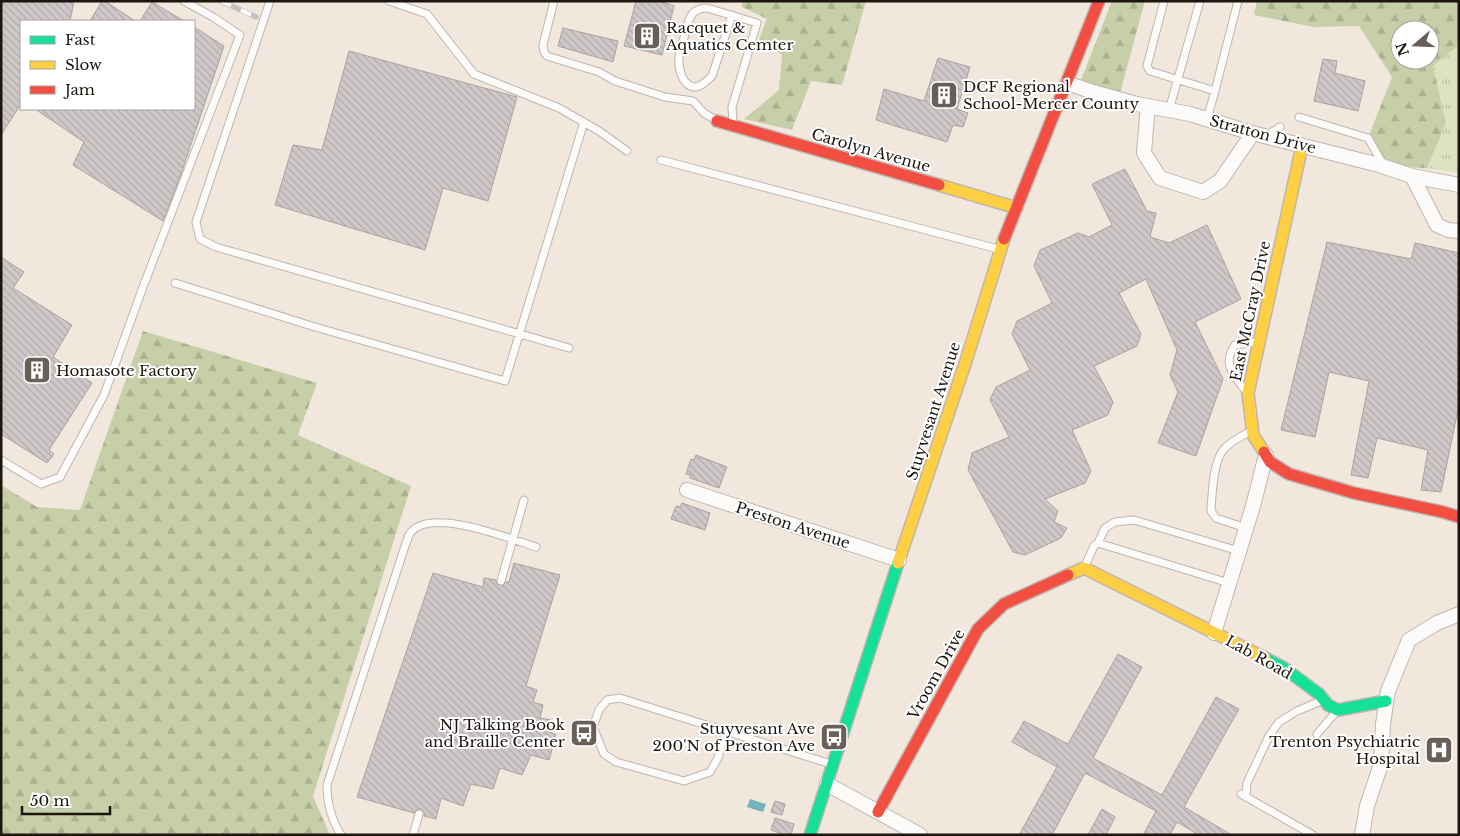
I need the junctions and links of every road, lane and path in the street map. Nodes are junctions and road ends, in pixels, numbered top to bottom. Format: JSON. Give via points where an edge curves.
{"nodes":[{"id":1,"x":184,"y":1,"type":"edge"},
{"id":2,"x":270,"y":1,"type":"edge"},
{"id":3,"x":389,"y":1,"type":"edge"},
{"id":4,"x":554,"y":1,"type":"edge"},
{"id":5,"x":1099,"y":1,"type":"edge"},
{"id":6,"x":1164,"y":1,"type":"edge"},
{"id":7,"x":1200,"y":1,"type":"edge"},
{"id":8,"x":1238,"y":1,"type":"edge"},
{"id":9,"x":732,"y":15,"type":"junction"},
{"id":10,"x":1178,"y":80,"type":"junction"},
{"id":11,"x":1066,"y":83,"type":"junction"},
{"id":12,"x":697,"y":87,"type":"junction"},
{"id":13,"x":1215,"y":91,"type":"junction"},
{"id":14,"x":693,"y":100,"type":"junction"},
{"id":15,"x":1149,"y":106,"type":"junction"},
{"id":16,"x":1169,"y":110,"type":"junction"},
{"id":17,"x":1299,"y":117,"type":"dead end"},
{"id":18,"x":1207,"y":119,"type":"junction"},
{"id":19,"x":717,"y":121,"type":"joint"},
{"id":20,"x":584,"y":122,"type":"junction"},
{"id":21,"x":734,"y":125,"type":"junction"},
{"id":22,"x":1280,"y":127,"type":"dead end"},
{"id":23,"x":1260,"y":135,"type":"junction"},
{"id":24,"x":1302,"y":146,"type":"junction"},
{"id":25,"x":627,"y":151,"type":"dead end"},
{"id":26,"x":661,"y":160,"type":"dead end"},
{"id":27,"x":1384,"y":167,"type":"junction"},
{"id":28,"x":1412,"y":176,"type":"junction"},
{"id":29,"x":1459,"y":185,"type":"edge"},
{"id":30,"x":1017,"y":208,"type":"junction"},
{"id":31,"x":1459,"y":231,"type":"edge"},
{"id":32,"x":1000,"y":250,"type":"junction"},
{"id":33,"x":175,"y":283,"type":"dead end"},
{"id":34,"x":519,"y":334,"type":"junction"},
{"id":35,"x":1259,"y":342,"type":"junction"},
{"id":36,"x":569,"y":348,"type":"dead end"},
{"id":37,"x":1248,"y":393,"type":"junction"},
{"id":38,"x":1253,"y":430,"type":"junction"},
{"id":39,"x":1266,"y":455,"type":"junction"},
{"id":40,"x":1,"y":460,"type":"edge"},
{"id":41,"x":687,"y":490,"type":"dead end"},
{"id":42,"x":524,"y":500,"type":"dead end"},
{"id":43,"x":1459,"y":517,"type":"edge"},
{"id":44,"x":1246,"y":528,"type":"junction"},
{"id":45,"x":514,"y":541,"type":"junction"},
{"id":46,"x":1098,"y":543,"type":"junction"},
{"id":47,"x":536,"y":548,"type":"dead end"},
{"id":48,"x":1239,"y":551,"type":"junction"},
{"id":49,"x":899,"y":560,"type":"junction"},
{"id":50,"x":1084,"y":568,"type":"junction"},
{"id":51,"x":501,"y":581,"type":"dead end"},
{"id":52,"x":1229,"y":583,"type":"junction"},
{"id":53,"x":1459,"y":614,"type":"edge"},
{"id":54,"x":1214,"y":633,"type":"junction"},
{"id":55,"x":1324,"y":700,"type":"junction"},
{"id":56,"x":1386,"y":701,"type":"junction"},
{"id":57,"x":1338,"y":710,"type":"junction"},
{"id":58,"x":726,"y":731,"type":"junction"},
{"id":59,"x":1317,"y":734,"type":"dead end"},
{"id":60,"x":833,"y":764,"type":"junction"},
{"id":61,"x":827,"y":784,"type":"junction"},
{"id":62,"x":878,"y":812,"type":"junction"},
{"id":63,"x":419,"y":814,"type":"dead end"},
{"id":64,"x":919,"y":834,"type":"edge"},
{"id":65,"x":341,"y":835,"type":"edge"},
{"id":66,"x":413,"y":835,"type":"edge"},
{"id":67,"x":810,"y":835,"type":"edge"},
{"id":68,"x":1313,"y":835,"type":"edge"},
{"id":69,"x":1362,"y":835,"type":"edge"}],
"edges":[{"from":1,"to":40,"type":"lane","via":[[240,35],[104,395],[60,476],[41,484]]},
{"from":2,"to":34,"type":"lane","via":[[196,222],[200,239],[216,247]]},
{"from":3,"to":20,"type":"lane","via":[[427,14],[474,74],[559,108]]},
{"from":4,"to":14,"type":"lane","via":[[543,45],[547,56],[665,97]]},
{"from":5,"to":11,"type":"street","name":"Stuyvesant Avenue"},
{"from":6,"to":10,"type":"lane","via":[[1147,66],[1150,71]]},
{"from":7,"to":10,"type":"lane"},
{"from":8,"to":13,"type":"lane"},
{"from":9,"to":12,"type":"lane","via":[[712,76]]},
{"from":9,"to":12,"type":"lane","via":[[701,8],[690,18],[679,56],[679,68],[682,78]]},
{"from":9,"to":21,"type":"lane","via":[[757,24],[732,107]]},
{"from":10,"to":13,"type":"lane"},
{"from":10,"to":16,"type":"lane"},
{"from":11,"to":15,"type":"street","name":"Stratton Drive"},
{"from":11,"to":30,"type":"street","name":"Stuyvesant Avenue"},
{"from":12,"to":14,"type":"lane"},
{"from":13,"to":18,"type":"lane"},
{"from":14,"to":19,"type":"lane","via":[[704,113]]},
{"from":15,"to":16,"type":"street","name":"Stratton Drive"},
{"from":15,"to":23,"type":"street","via":[[1144,153],[1160,178],[1203,192],[1220,180]]},
{"from":16,"to":18,"type":"street","name":"Stratton Drive"},
{"from":17,"to":27,"type":"lane","via":[[1368,138]]},
{"from":18,"to":23,"type":"street","name":"Stratton Drive"},
{"from":19,"to":21,"type":"street","name":"Carolyn Avenue"},
{"from":20,"to":25,"type":"lane"},
{"from":20,"to":34,"type":"lane"},
{"from":21,"to":30,"type":"street","name":"Carolyn Avenue"},
{"from":22,"to":23,"type":"lane"},
{"from":23,"to":24,"type":"street","name":"Stratton Drive"},
{"from":24,"to":27,"type":"street","name":"Stratton Drive"},
{"from":24,"to":35,"type":"street","name":"East McCray Drive"},
{"from":26,"to":32,"type":"lane"},
{"from":27,"to":28,"type":"street","name":"Stratton Drive"},
{"from":28,"to":29,"type":"street","name":"Stratton Drive"},
{"from":28,"to":31,"type":"street","via":[[1438,225]]},
{"from":30,"to":32,"type":"street","name":"Stuyvesant Avenue"},
{"from":32,"to":49,"type":"street","name":"Stuyvesant Avenue"},
{"from":33,"to":34,"type":"lane","via":[[505,381]]},
{"from":34,"to":36,"type":"lane"},
{"from":35,"to":37,"type":"street","name":"East McCray Drive"},
{"from":35,"to":37,"type":"lane","via":[[1235,345],[1230,352],[1228,362],[1234,376]]},
{"from":37,"to":38,"type":"street","name":"East McCray Drive"},
{"from":38,"to":39,"type":"street","name":"East McCray Drive"},
{"from":38,"to":44,"type":"lane","via":[[1224,449],[1218,458],[1212,494],[1211,511],[1216,518]]},
{"from":39,"to":43,"type":"street","name":"East McCray Drive","via":[[1270,462],[1289,474]]},
{"from":39,"to":44,"type":"street","name":"Lab Road"},
{"from":41,"to":49,"type":"street","name":"Preston Avenue"},
{"from":42,"to":45,"type":"lane"},
{"from":44,"to":48,"type":"street","name":"Lab Road"},
{"from":45,"to":47,"type":"lane"},
{"from":45,"to":51,"type":"lane"},
{"from":45,"to":65,"type":"lane","via":[[450,522],[421,525],[411,532],[326,785],[333,822]]},
{"from":46,"to":48,"type":"lane","via":[[1106,528],[1115,522],[1134,520]]},
{"from":46,"to":50,"type":"lane"},
{"from":46,"to":52,"type":"lane"},
{"from":48,"to":52,"type":"street","name":"Lab Road"},
{"from":49,"to":60,"type":"street","name":"Stuyvesant Avenue"},
{"from":50,"to":54,"type":"street"},
{"from":50,"to":62,"type":"street","name":"Vroom Drive","via":[[1004,604],[978,629]]},
{"from":52,"to":54,"type":"street","name":"Lab Road"},
{"from":53,"to":56,"type":"street","via":[[1409,640]]},
{"from":54,"to":55,"type":"street","name":"Lab Road","via":[[1284,668]]},
{"from":55,"to":57,"type":"street","name":"Lab Road"},
{"from":55,"to":68,"type":"lane","via":[[1279,722],[1269,736],[1244,795]]},
{"from":56,"to":57,"type":"street"},
{"from":56,"to":69,"type":"street","via":[[1381,764],[1367,806]]},
{"from":57,"to":59,"type":"lane"},
{"from":58,"to":58,"type":"lane","via":[[620,698],[607,700],[593,727],[604,754],[616,762],[684,781],[710,772]]},
{"from":58,"to":60,"type":"lane"},
{"from":60,"to":61,"type":"street","name":"Stuyvesant Avenue"},
{"from":61,"to":62,"type":"street"},
{"from":61,"to":67,"type":"street","name":"Stuyvesant Avenue"},
{"from":62,"to":64,"type":"street"},
{"from":63,"to":66,"type":"lane"}]}
